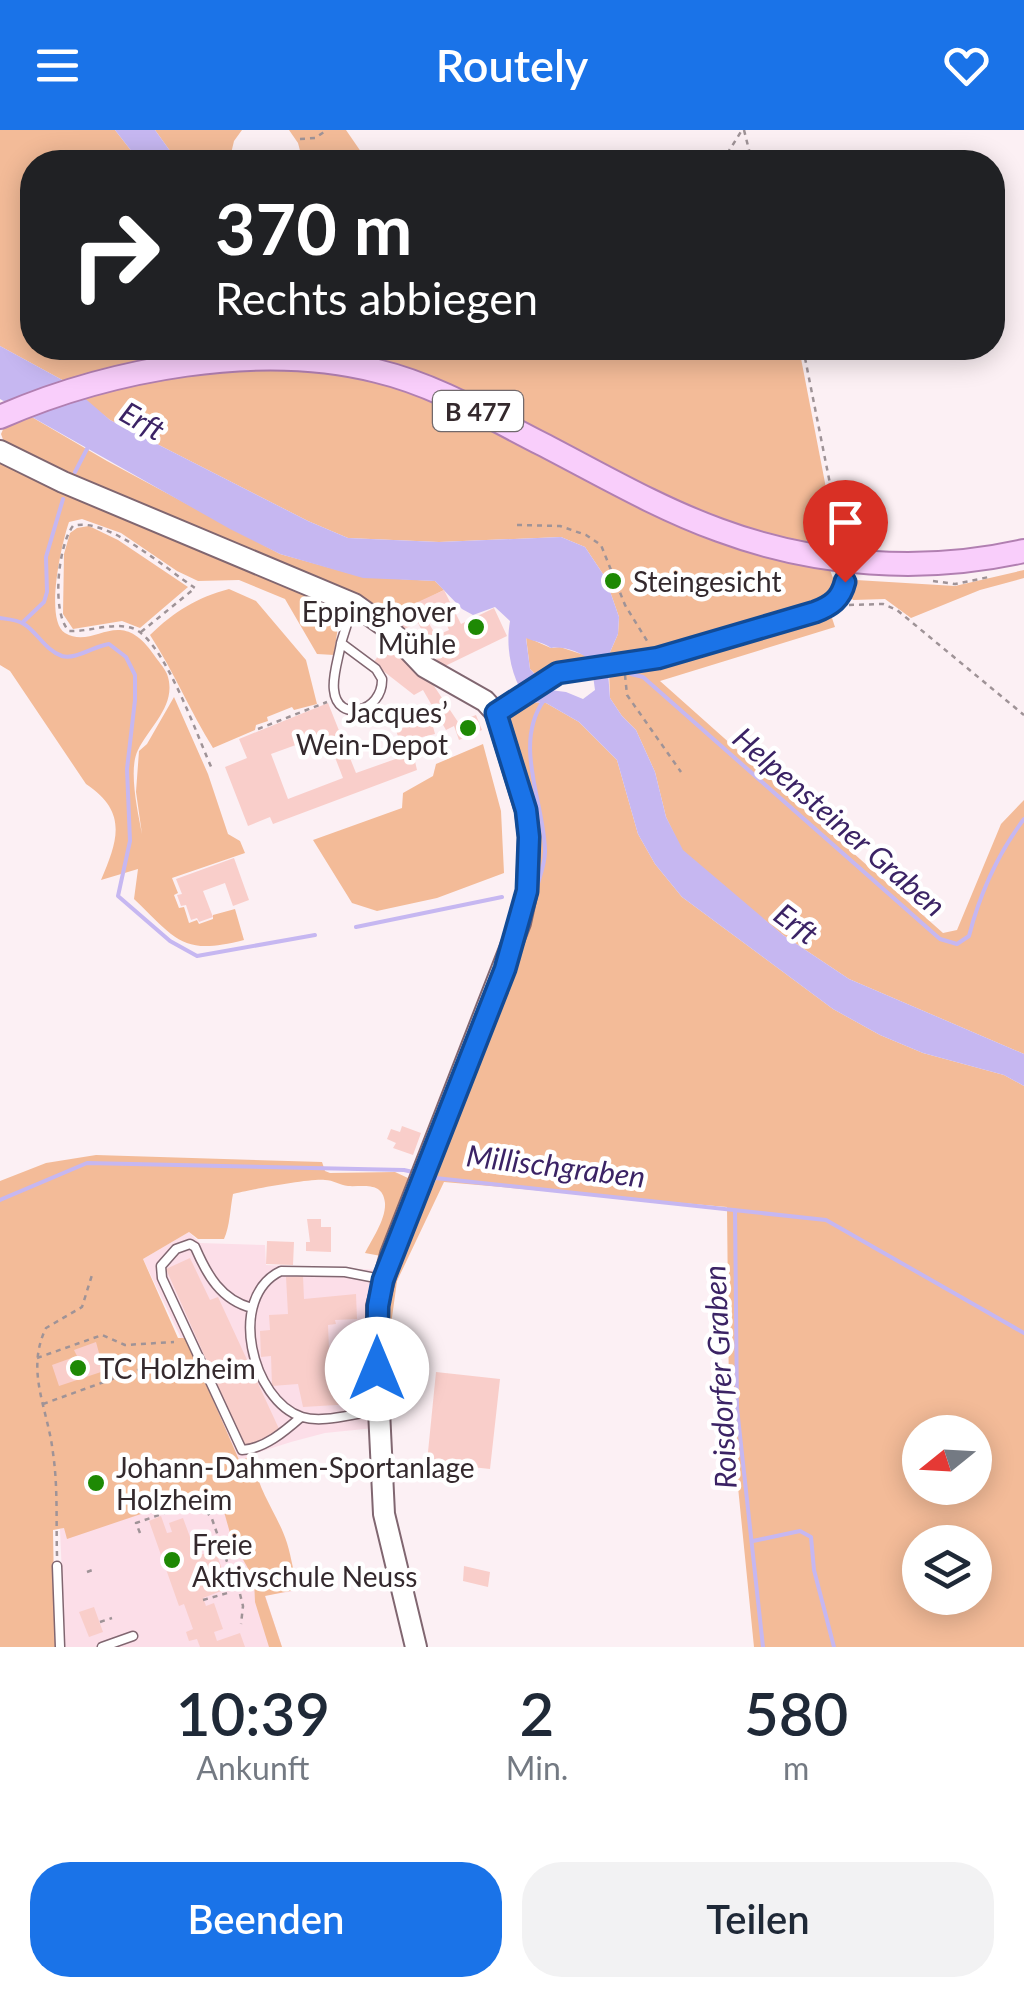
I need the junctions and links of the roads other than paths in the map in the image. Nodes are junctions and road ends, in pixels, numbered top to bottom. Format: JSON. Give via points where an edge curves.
{"nodes":[{"id":1,"x":253,"y":360,"type":"edge"},
{"id":2,"x":309,"y":360,"type":"edge"},
{"id":3,"x":3,"y":416,"type":"edge"},
{"id":4,"x":0,"y":451,"type":"edge"},
{"id":5,"x":1024,"y":550,"type":"edge"},
{"id":6,"x":844,"y":560,"type":"junction"},
{"id":7,"x":354,"y":604,"type":"junction"},
{"id":8,"x":341,"y":643,"type":"junction"},
{"id":9,"x":496,"y":713,"type":"junction"},
{"id":10,"x":383,"y":1280,"type":"junction"},
{"id":11,"x":252,"y":1308,"type":"junction"},
{"id":12,"x":379,"y":1410,"type":"junction"},
{"id":13,"x":301,"y":1417,"type":"junction"},
{"id":14,"x":58,"y":1566,"type":"road end"},
{"id":15,"x":132,"y":1636,"type":"dead end"},
{"id":16,"x":60,"y":1647,"type":"edge"},
{"id":17,"x":102,"y":1647,"type":"edge"},
{"id":18,"x":416,"y":1647,"type":"edge"}],
"edges":[{"from":1,"to":3,"type":"main road","number":"B 477","via":[[92,385]]},
{"from":2,"to":6,"type":"main road","number":"B 477","via":[[378,371],[470,407],[682,515],[751,541]]},
{"from":4,"to":7,"type":"main road"},
{"from":5,"to":6,"type":"main road","number":"B 477","via":[[962,562]]},
{"from":6,"to":9,"type":"street","via":[[841,595],[815,612],[658,658],[548,677]]},
{"from":7,"to":8,"type":"lane"},
{"from":7,"to":9,"type":"main road","via":[[425,667]]},
{"from":8,"to":8,"type":"lane","via":[[382,679],[378,697],[361,710],[342,707],[333,689]]},
{"from":9,"to":10,"type":"main road","via":[[526,810],[527,891],[505,969]]},
{"from":10,"to":11,"type":"lane","via":[[281,1271],[267,1280]]},
{"from":10,"to":12,"type":"main road","via":[[376,1324]]},
{"from":11,"to":13,"type":"lane","via":[[250,1339],[258,1368],[278,1400]]},
{"from":11,"to":13,"type":"lane","via":[[210,1280],[190,1244],[161,1266],[242,1450],[282,1434]]},
{"from":12,"to":13,"type":"lane"},
{"from":12,"to":18,"type":"main road","via":[[384,1514]]},
{"from":14,"to":16,"type":"lane"},
{"from":15,"to":17,"type":"lane"}]}
